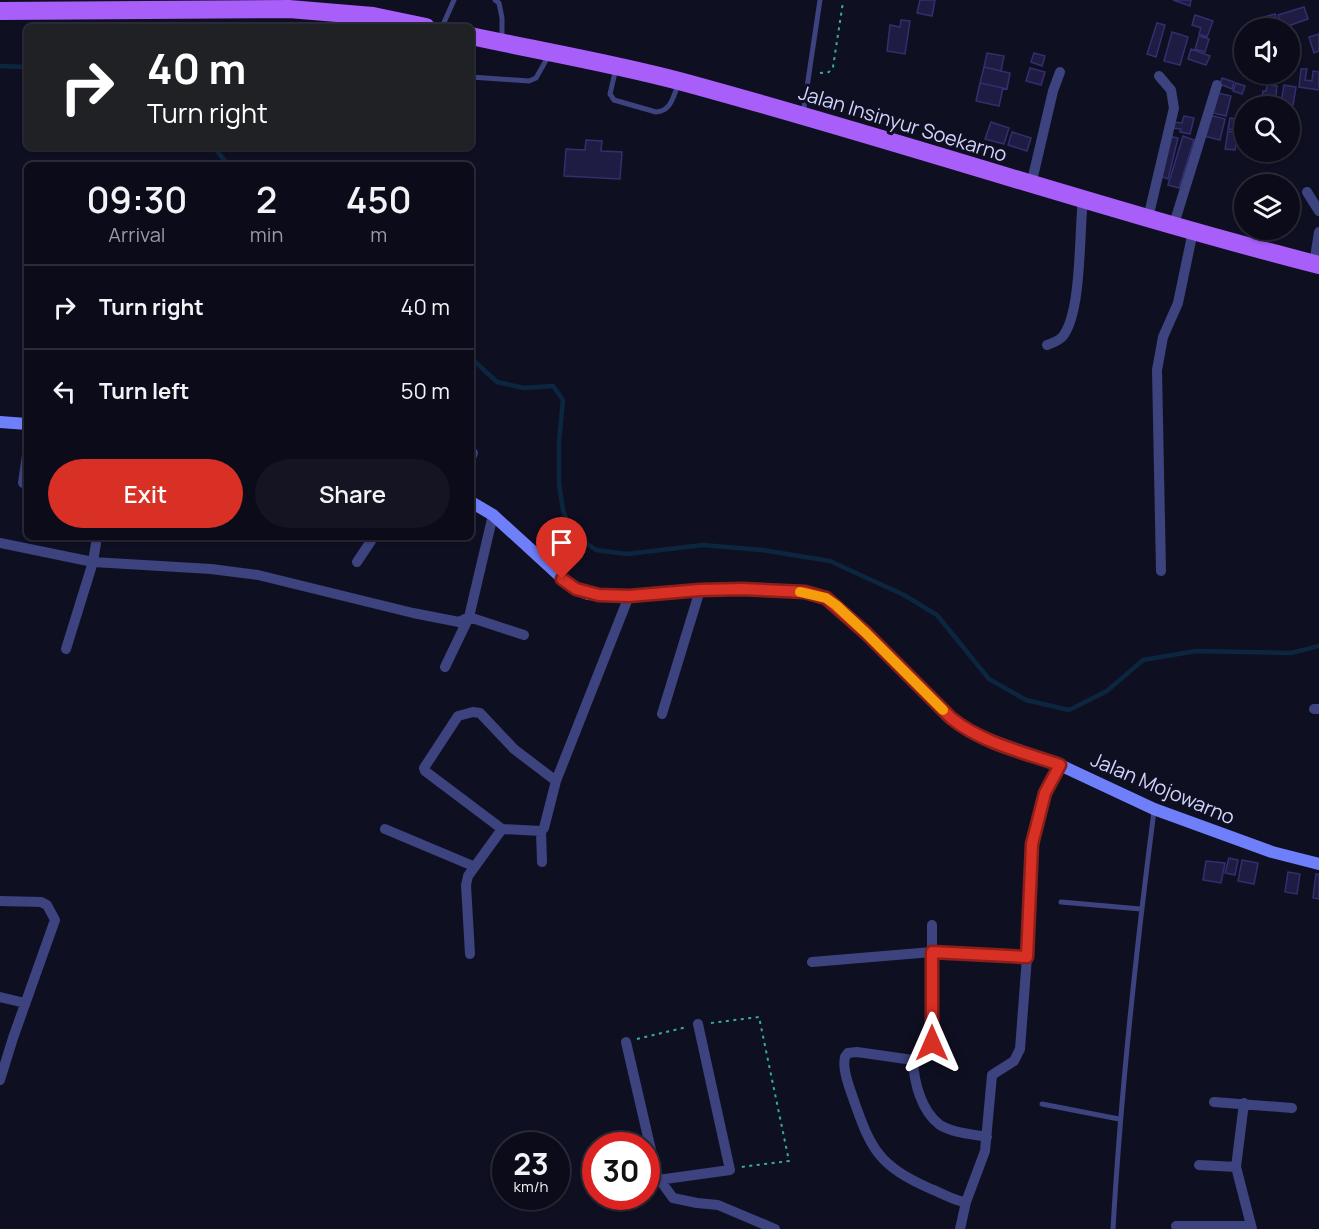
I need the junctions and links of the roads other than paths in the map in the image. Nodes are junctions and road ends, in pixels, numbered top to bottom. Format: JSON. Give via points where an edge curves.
{"nodes":[{"id":1,"x":454,"y":0,"type":"edge"},
{"id":2,"x":495,"y":0,"type":"edge"},
{"id":3,"x":820,"y":0,"type":"edge"},
{"id":4,"x":290,"y":4,"type":"edge"},
{"id":5,"x":0,"y":11,"type":"edge"},
{"id":6,"x":412,"y":24,"type":"edge"},
{"id":7,"x":442,"y":24,"type":"edge"},
{"id":8,"x":474,"y":37,"type":"edge"},
{"id":9,"x":502,"y":43,"type":"junction"},
{"id":10,"x":550,"y":54,"type":"junction"},
{"id":11,"x":617,"y":65,"type":"junction"},
{"id":12,"x":1060,"y":72,"type":"dead end"},
{"id":13,"x":1159,"y":75,"type":"dead end"},
{"id":14,"x":474,"y":76,"type":"edge"},
{"id":15,"x":680,"y":81,"type":"junction"},
{"id":16,"x":1217,"y":85,"type":"dead end"},
{"id":17,"x":803,"y":116,"type":"junction"},
{"id":18,"x":1031,"y":185,"type":"junction"},
{"id":19,"x":1307,"y":192,"type":"dead end"},
{"id":20,"x":1083,"y":199,"type":"junction"},
{"id":21,"x":1319,"y":211,"type":"edge"},
{"id":22,"x":1148,"y":218,"type":"junction"},
{"id":23,"x":1174,"y":224,"type":"junction"},
{"id":24,"x":1193,"y":231,"type":"junction"},
{"id":25,"x":1319,"y":232,"type":"edge"},
{"id":26,"x":1317,"y":265,"type":"edge"},
{"id":27,"x":1047,"y":345,"type":"dead end"},
{"id":28,"x":0,"y":422,"type":"edge"},
{"id":29,"x":24,"y":424,"type":"edge"},
{"id":30,"x":24,"y":476,"type":"edge"},
{"id":31,"x":23,"y":483,"type":"dead end"},
{"id":32,"x":474,"y":504,"type":"edge"},
{"id":33,"x":494,"y":515,"type":"junction"},
{"id":34,"x":97,"y":540,"type":"edge"},
{"id":35,"x":371,"y":540,"type":"edge"},
{"id":36,"x":0,"y":543,"type":"edge"},
{"id":37,"x":93,"y":562,"type":"junction"},
{"id":38,"x":357,"y":562,"type":"dead end"},
{"id":39,"x":1161,"y":571,"type":"dead end"},
{"id":40,"x":700,"y":590,"type":"junction"},
{"id":41,"x":629,"y":596,"type":"junction"},
{"id":42,"x":469,"y":617,"type":"junction"},
{"id":43,"x":524,"y":635,"type":"dead end"},
{"id":44,"x":66,"y":649,"type":"dead end"},
{"id":45,"x":445,"y":667,"type":"dead end"},
{"id":46,"x":662,"y":714,"type":"dead end"},
{"id":47,"x":1060,"y":765,"type":"junction"},
{"id":48,"x":556,"y":781,"type":"junction"},
{"id":49,"x":1154,"y":809,"type":"junction"},
{"id":50,"x":385,"y":829,"type":"dead end"},
{"id":51,"x":502,"y":829,"type":"junction"},
{"id":52,"x":541,"y":831,"type":"junction"},
{"id":53,"x":542,"y":862,"type":"dead end"},
{"id":54,"x":1319,"y":864,"type":"edge"},
{"id":55,"x":473,"y":866,"type":"junction"},
{"id":56,"x":0,"y":901,"type":"edge"},
{"id":57,"x":1061,"y":902,"type":"dead end"},
{"id":58,"x":1141,"y":909,"type":"junction"},
{"id":59,"x":932,"y":925,"type":"dead end"},
{"id":60,"x":932,"y":952,"type":"junction"},
{"id":61,"x":470,"y":954,"type":"dead end"},
{"id":62,"x":1027,"y":957,"type":"junction"},
{"id":63,"x":812,"y":962,"type":"dead end"},
{"id":64,"x":0,"y":997,"type":"edge"},
{"id":65,"x":25,"y":1003,"type":"junction"},
{"id":66,"x":698,"y":1024,"type":"road end"},
{"id":67,"x":626,"y":1042,"type":"road end"},
{"id":68,"x":912,"y":1060,"type":"junction"},
{"id":69,"x":0,"y":1080,"type":"edge"},
{"id":70,"x":1214,"y":1102,"type":"dead end"},
{"id":71,"x":1244,"y":1103,"type":"junction"},
{"id":72,"x":1042,"y":1104,"type":"dead end"},
{"id":73,"x":1292,"y":1107,"type":"dead end"},
{"id":74,"x":1119,"y":1119,"type":"junction"},
{"id":75,"x":647,"y":1132,"type":"edge"},
{"id":76,"x":987,"y":1137,"type":"junction"},
{"id":77,"x":1199,"y":1165,"type":"dead end"},
{"id":78,"x":1236,"y":1167,"type":"junction"},
{"id":79,"x":660,"y":1180,"type":"edge"},
{"id":80,"x":660,"y":1182,"type":"edge"},
{"id":81,"x":966,"y":1202,"type":"junction"},
{"id":82,"x":756,"y":1225,"type":"edge"},
{"id":83,"x":1176,"y":1226,"type":"dead end"},
{"id":84,"x":1251,"y":1227,"type":"edge"},
{"id":85,"x":775,"y":1229,"type":"edge"},
{"id":86,"x":960,"y":1229,"type":"edge"},
{"id":87,"x":1113,"y":1229,"type":"edge"}],
"edges":[{"from":1,"to":7,"type":"lane"},
{"from":2,"to":9,"type":"lane","via":[[502,18]]},
{"from":3,"to":17,"type":"lane"},
{"from":4,"to":5,"type":"main road"},
{"from":4,"to":6,"type":"main road"},
{"from":8,"to":9,"type":"main road","name":"Jalan Insinyur Soekarno"},
{"from":9,"to":10,"type":"main road","name":"Jalan Insinyur Soekarno"},
{"from":10,"to":11,"type":"main road","name":"Jalan Insinyur Soekarno"},
{"from":10,"to":14,"type":"lane","via":[[536,78],[529,81]]},
{"from":11,"to":15,"type":"main road","name":"Jalan Insinyur Soekarno"},
{"from":11,"to":15,"type":"lane","via":[[610,98],[656,112],[668,108]]},
{"from":12,"to":18,"type":"street"},
{"from":13,"to":22,"type":"street","via":[[1172,90],[1174,108]]},
{"from":15,"to":17,"type":"main road","name":"Jalan Insinyur Soekarno"},
{"from":16,"to":23,"type":"street"},
{"from":17,"to":18,"type":"main road","name":"Jalan Insinyur Soekarno"},
{"from":18,"to":20,"type":"main road","name":"Jalan Insinyur Soekarno"},
{"from":19,"to":21,"type":"street"},
{"from":20,"to":22,"type":"main road","name":"Jalan Insinyur Soekarno"},
{"from":20,"to":27,"type":"street","via":[[1075,307],[1064,335]]},
{"from":22,"to":23,"type":"main road","name":"Jalan Insinyur Soekarno"},
{"from":23,"to":24,"type":"main road","name":"Jalan Insinyur Soekarno"},
{"from":24,"to":26,"type":"main road","name":"Jalan Insinyur Soekarno"},
{"from":24,"to":39,"type":"street","via":[[1178,303],[1163,337],[1157,370]]},
{"from":25,"to":26,"type":"street"},
{"from":28,"to":29,"type":"street"},
{"from":30,"to":31,"type":"street"},
{"from":32,"to":33,"type":"street","name":"Jalan Mojowarno"},
{"from":33,"to":41,"type":"street","name":"Jalan Mojowarno","via":[[576,589]]},
{"from":33,"to":42,"type":"street"},
{"from":34,"to":37,"type":"street"},
{"from":35,"to":38,"type":"street"},
{"from":36,"to":37,"type":"street"},
{"from":37,"to":42,"type":"street","via":[[247,573],[413,613],[459,622]]},
{"from":37,"to":44,"type":"street"},
{"from":40,"to":41,"type":"street","name":"Jalan Mojowarno"},
{"from":40,"to":46,"type":"street"},
{"from":40,"to":47,"type":"street","name":"Jalan Mojowarno","via":[[805,592],[826,598],[963,728]]},
{"from":41,"to":48,"type":"street"},
{"from":42,"to":43,"type":"street"},
{"from":42,"to":45,"type":"street"},
{"from":47,"to":49,"type":"street","name":"Jalan Mojowarno"},
{"from":47,"to":62,"type":"street","via":[[1045,793],[1032,844]]},
{"from":48,"to":51,"type":"street","via":[[514,750],[480,713],[458,716],[425,771]]},
{"from":48,"to":52,"type":"street"},
{"from":49,"to":54,"type":"street","name":"Jalan Mojowarno","via":[[1272,852]]},
{"from":49,"to":58,"type":"lane"},
{"from":50,"to":55,"type":"street"},
{"from":51,"to":52,"type":"street"},
{"from":51,"to":55,"type":"street"},
{"from":52,"to":53,"type":"street"},
{"from":55,"to":61,"type":"street","via":[[466,885]]},
{"from":56,"to":65,"type":"street","via":[[41,902],[54,915],[54,925]]},
{"from":57,"to":58,"type":"lane"},
{"from":58,"to":74,"type":"lane"},
{"from":59,"to":60,"type":"street"},
{"from":60,"to":62,"type":"street"},
{"from":60,"to":63,"type":"street"},
{"from":60,"to":68,"type":"street","via":[[932,1043],[926,1055]]},
{"from":62,"to":76,"type":"street","via":[[1020,1049],[1014,1061],[992,1075]]},
{"from":64,"to":65,"type":"street"},
{"from":65,"to":69,"type":"street"},
{"from":66,"to":79,"type":"street","via":[[730,1170]]},
{"from":67,"to":75,"type":"street"},
{"from":68,"to":76,"type":"street","via":[[917,1087],[940,1125]]},
{"from":68,"to":81,"type":"street","via":[[857,1052],[845,1057],[851,1092],[865,1133],[887,1165],[907,1178]]},
{"from":70,"to":71,"type":"street"},
{"from":71,"to":73,"type":"street"},
{"from":71,"to":78,"type":"street"},
{"from":72,"to":74,"type":"lane"},
{"from":74,"to":87,"type":"lane"},
{"from":76,"to":81,"type":"street","via":[[983,1160]]},
{"from":77,"to":78,"type":"street"},
{"from":78,"to":84,"type":"street"},
{"from":80,"to":82,"type":"street","via":[[673,1198],[718,1205]]},
{"from":81,"to":86,"type":"street"},
{"from":82,"to":85,"type":"street"},
{"from":83,"to":84,"type":"street"}]}
